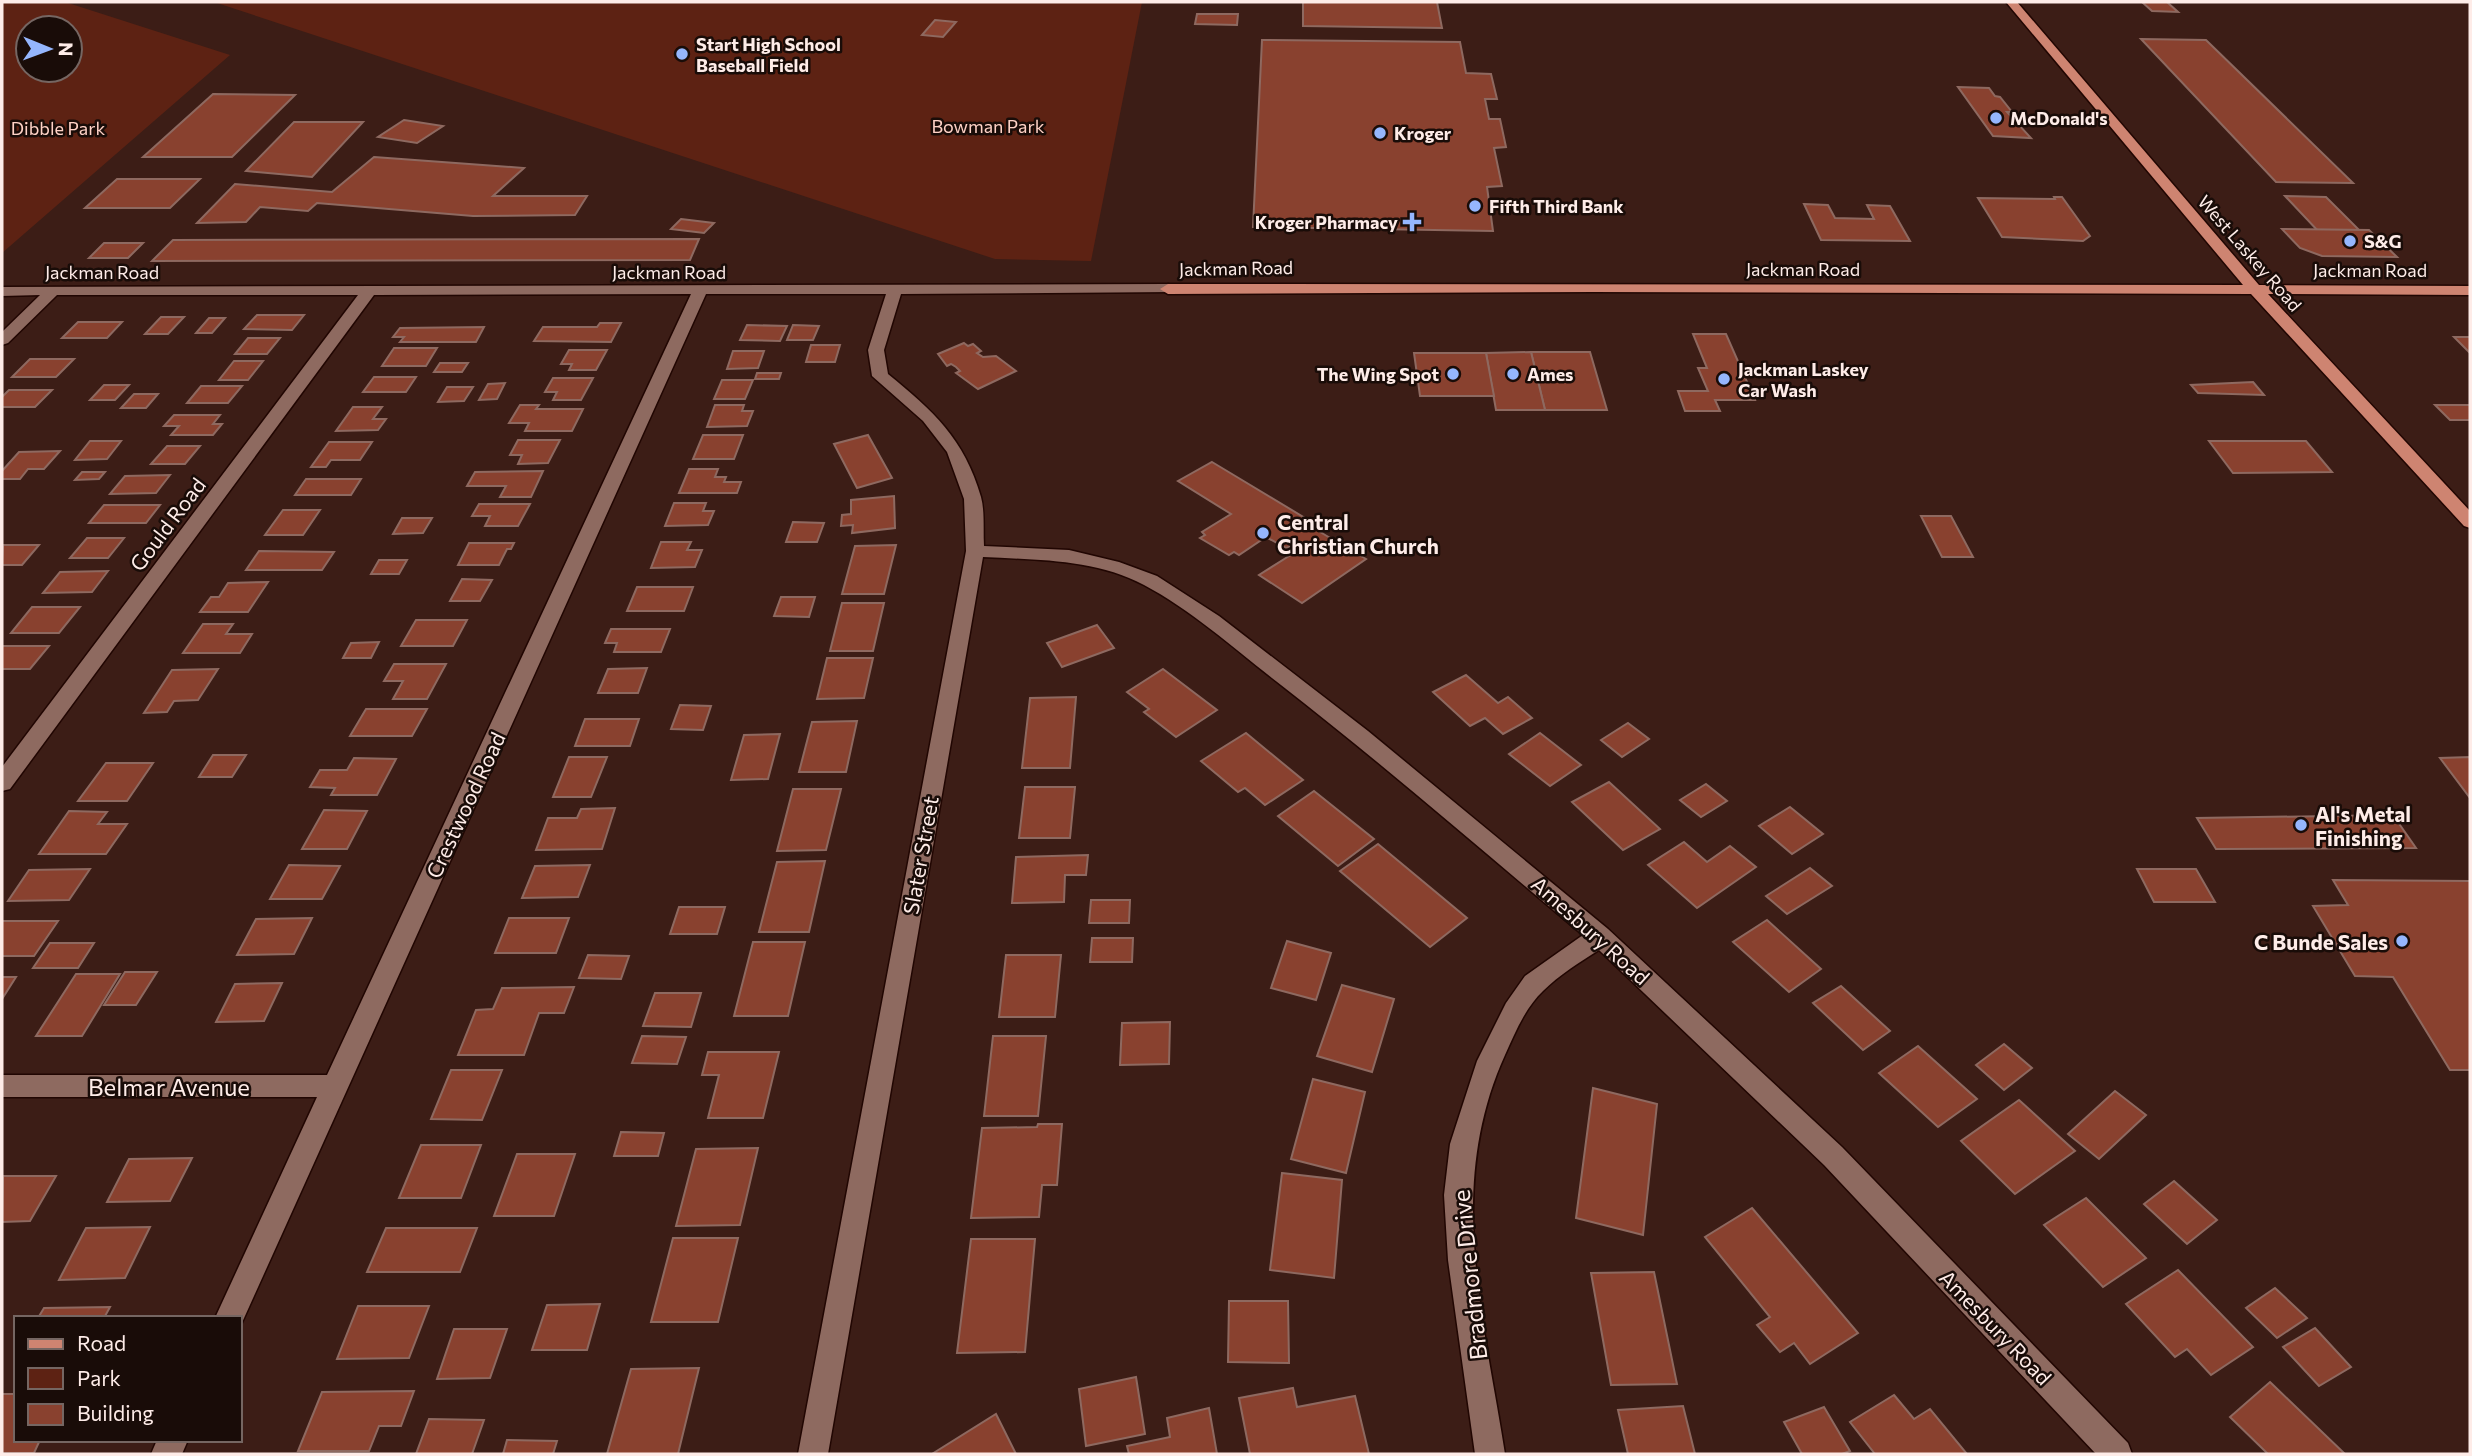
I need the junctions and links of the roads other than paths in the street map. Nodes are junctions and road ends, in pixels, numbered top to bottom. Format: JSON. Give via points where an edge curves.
{"nodes":[{"id":1,"x":2011,"y":2,"type":"edge"},
{"id":2,"x":1168,"y":289,"type":"joint"},
{"id":3,"x":2255,"y":289,"type":"junction"},
{"id":4,"x":895,"y":290,"type":"junction"},
{"id":5,"x":2470,"y":290,"type":"edge"},
{"id":6,"x":2,"y":291,"type":"edge"},
{"id":7,"x":369,"y":291,"type":"junction"},
{"id":8,"x":700,"y":291,"type":"junction"},
{"id":9,"x":52,"y":292,"type":"junction"},
{"id":10,"x":2,"y":340,"type":"edge"},
{"id":11,"x":2470,"y":522,"type":"edge"},
{"id":12,"x":975,"y":551,"type":"junction"},
{"id":13,"x":2,"y":783,"type":"edge"},
{"id":14,"x":1600,"y":936,"type":"junction"},
{"id":15,"x":2,"y":1086,"type":"edge"},
{"id":16,"x":336,"y":1086,"type":"junction"},
{"id":17,"x":230,"y":1316,"type":"edge"},
{"id":18,"x":813,"y":1454,"type":"edge"},
{"id":19,"x":1490,"y":1454,"type":"edge"},
{"id":20,"x":2117,"y":1454,"type":"edge"}],
"edges":[{"from":1,"to":3,"type":"main road","name":"West Laskey Road"},
{"from":2,"to":3,"type":"main road","name":"Jackman Road"},
{"from":2,"to":4,"type":"street","name":"Jackman Road"},
{"from":3,"to":5,"type":"main road","name":"Jackman Road"},
{"from":3,"to":11,"type":"main road","name":"West Laskey Road"},
{"from":4,"to":8,"type":"street","name":"Jackman Road"},
{"from":4,"to":12,"type":"street","name":"Slater Street","via":[[876,350],[880,376],[929,416],[955,452],[973,499]]},
{"from":6,"to":9,"type":"street","name":"Jackman Road"},
{"from":7,"to":8,"type":"street","name":"Jackman Road"},
{"from":7,"to":9,"type":"street","name":"Jackman Road"},
{"from":7,"to":13,"type":"street","name":"Gould Road"},
{"from":8,"to":16,"type":"street","name":"Crestwood Road"},
{"from":9,"to":10,"type":"street"},
{"from":12,"to":14,"type":"street","name":"Amesbury Road","via":[[1069,556],[1150,580],[1212,621],[1382,752]]},
{"from":12,"to":18,"type":"street","name":"Slater Street"},
{"from":14,"to":19,"type":"street","name":"Bradmore Drive","via":[[1529,988],[1491,1054],[1463,1145],[1458,1193],[1463,1261]]},
{"from":14,"to":20,"type":"street","name":"Amesbury Road","via":[[1833,1156]]},
{"from":15,"to":16,"type":"street","name":"Belmar Avenue"},
{"from":16,"to":17,"type":"street","name":"Crestwood Road"}]}
